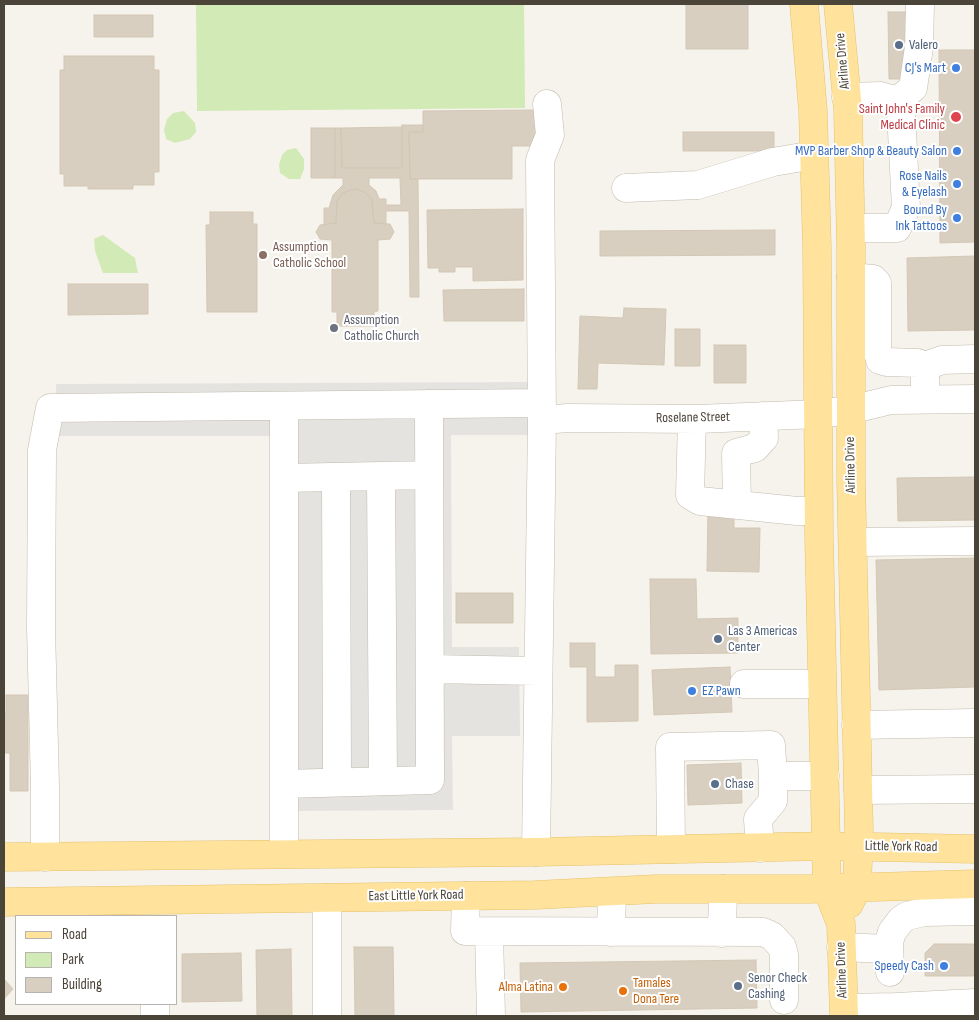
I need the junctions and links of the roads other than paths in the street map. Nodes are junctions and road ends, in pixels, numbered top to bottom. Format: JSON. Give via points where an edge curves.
{"nodes":[{"id":1,"x":804,"y":4,"type":"edge"},
{"id":2,"x":838,"y":4,"type":"edge"},
{"id":3,"x":920,"y":4,"type":"edge"},
{"id":4,"x":846,"y":97,"type":"junction"},
{"id":5,"x":896,"y":101,"type":"junction"},
{"id":6,"x":547,"y":104,"type":"dead end"},
{"id":7,"x":814,"y":155,"type":"junction"},
{"id":8,"x":626,"y":188,"type":"dead end"},
{"id":9,"x":851,"y":228,"type":"junction"},
{"id":10,"x":851,"y":277,"type":"junction"},
{"id":11,"x":975,"y":359,"type":"edge"},
{"id":12,"x":925,"y":369,"type":"junction"},
{"id":13,"x":975,"y":399,"type":"edge"},
{"id":14,"x":925,"y":400,"type":"junction"},
{"id":15,"x":429,"y":404,"type":"junction"},
{"id":16,"x":284,"y":406,"type":"junction"},
{"id":17,"x":850,"y":410,"type":"junction"},
{"id":18,"x":550,"y":414,"type":"junction"},
{"id":19,"x":818,"y":414,"type":"junction"},
{"id":20,"x":763,"y":416,"type":"junction"},
{"id":21,"x":692,"y":419,"type":"junction"},
{"id":22,"x":429,"y":475,"type":"junction"},
{"id":23,"x":381,"y":476,"type":"junction"},
{"id":24,"x":336,"y":477,"type":"junction"},
{"id":25,"x":284,"y":478,"type":"junction"},
{"id":26,"x":736,"y":505,"type":"junction"},
{"id":27,"x":818,"y":511,"type":"junction"},
{"id":28,"x":975,"y":541,"type":"edge"},
{"id":29,"x":853,"y":542,"type":"junction"},
{"id":30,"x":430,"y":669,"type":"junction"},
{"id":31,"x":538,"y":671,"type":"junction"},
{"id":32,"x":744,"y":684,"type":"dead end"},
{"id":33,"x":822,"y":684,"type":"junction"},
{"id":34,"x":975,"y":723,"type":"edge"},
{"id":35,"x":856,"y":725,"type":"junction"},
{"id":36,"x":773,"y":776,"type":"junction"},
{"id":37,"x":825,"y":776,"type":"junction"},
{"id":38,"x":383,"y":781,"type":"junction"},
{"id":39,"x":337,"y":782,"type":"junction"},
{"id":40,"x":284,"y":784,"type":"junction"},
{"id":41,"x":975,"y":789,"type":"edge"},
{"id":42,"x":858,"y":790,"type":"junction"},
{"id":43,"x":827,"y":846,"type":"junction"},
{"id":44,"x":858,"y":846,"type":"junction"},
{"id":45,"x":760,"y":848,"type":"junction"},
{"id":46,"x":671,"y":849,"type":"junction"},
{"id":47,"x":975,"y":849,"type":"edge"},
{"id":48,"x":536,"y":852,"type":"junction"},
{"id":49,"x":284,"y":854,"type":"junction"},
{"id":50,"x":4,"y":857,"type":"edge"},
{"id":51,"x":45,"y":857,"type":"junction"},
{"id":52,"x":975,"y":884,"type":"edge"},
{"id":53,"x":915,"y":886,"type":"junction"},
{"id":54,"x":827,"y":888,"type":"junction"},
{"id":55,"x":857,"y":888,"type":"junction"},
{"id":56,"x":723,"y":889,"type":"junction"},
{"id":57,"x":612,"y":892,"type":"junction"},
{"id":58,"x":535,"y":895,"type":"junction"},
{"id":59,"x":466,"y":896,"type":"junction"},
{"id":60,"x":283,"y":898,"type":"junction"},
{"id":61,"x":326,"y":898,"type":"junction"},
{"id":62,"x":4,"y":902,"type":"edge"},
{"id":63,"x":151,"y":908,"type":"edge"},
{"id":64,"x":975,"y":911,"type":"edge"},
{"id":65,"x":916,"y":912,"type":"junction"},
{"id":66,"x":488,"y":932,"type":"junction"},
{"id":67,"x":611,"y":932,"type":"junction"},
{"id":68,"x":722,"y":933,"type":"junction"},
{"id":69,"x":841,"y":936,"type":"junction"},
{"id":70,"x":784,"y":1000,"type":"dead end"},
{"id":71,"x":975,"y":1003,"type":"edge"},
{"id":72,"x":844,"y":1012,"type":"edge"},
{"id":73,"x":896,"y":1012,"type":"edge"},
{"id":74,"x":327,"y":1016,"type":"edge"},
{"id":75,"x":491,"y":1016,"type":"edge"}],
"edges":[{"from":1,"to":7,"type":"main road","name":"Airline Drive"},
{"from":2,"to":4,"type":"main road","name":"Airline Drive"},
{"from":3,"to":5,"type":"street","via":[[919,47],[913,88]]},
{"from":4,"to":5,"type":"street","via":[[881,96]]},
{"from":4,"to":9,"type":"main road","name":"Airline Drive"},
{"from":5,"to":9,"type":"street","via":[[900,112],[906,208],[896,228]]},
{"from":6,"to":18,"type":"street","via":[[550,135],[540,160]]},
{"from":7,"to":8,"type":"street","via":[[773,162],[698,185]]},
{"from":7,"to":19,"type":"main road","name":"Airline Drive"},
{"from":9,"to":10,"type":"main road","name":"Airline Drive"},
{"from":10,"to":12,"type":"street","via":[[873,279],[877,283],[880,360],[918,363]]},
{"from":10,"to":17,"type":"main road","name":"Airline Drive"},
{"from":11,"to":12,"type":"street","via":[[942,360]]},
{"from":12,"to":14,"type":"street"},
{"from":13,"to":14,"type":"street","name":"Roselane Street"},
{"from":14,"to":17,"type":"street","name":"Roselane Street","via":[[891,400]]},
{"from":15,"to":16,"type":"street","name":"Roselane Street"},
{"from":15,"to":18,"type":"street","name":"Roselane Street"},
{"from":15,"to":22,"type":"street"},
{"from":16,"to":25,"type":"street"},
{"from":16,"to":51,"type":"street","name":"Roselane Street","via":[[50,408],[42,450],[40,628]]},
{"from":17,"to":19,"type":"street","name":"Roselane Street"},
{"from":17,"to":29,"type":"main road","name":"Airline Drive"},
{"from":18,"to":21,"type":"street","name":"Roselane Street"},
{"from":18,"to":31,"type":"street"},
{"from":19,"to":20,"type":"street","name":"Roselane Street"},
{"from":19,"to":27,"type":"main road","name":"Airline Drive"},
{"from":20,"to":21,"type":"street","name":"Roselane Street"},
{"from":20,"to":26,"type":"street","via":[[764,438],[755,448],[736,453]]},
{"from":21,"to":26,"type":"street","via":[[690,495],[700,501]]},
{"from":22,"to":23,"type":"street"},
{"from":22,"to":30,"type":"street"},
{"from":23,"to":24,"type":"street"},
{"from":23,"to":38,"type":"street"},
{"from":24,"to":25,"type":"street"},
{"from":24,"to":39,"type":"street"},
{"from":25,"to":40,"type":"street"},
{"from":26,"to":27,"type":"street"},
{"from":27,"to":33,"type":"main road","name":"Airline Drive"},
{"from":28,"to":29,"type":"street"},
{"from":29,"to":35,"type":"main road","name":"Airline Drive"},
{"from":30,"to":31,"type":"street"},
{"from":30,"to":38,"type":"street","via":[[430,780]]},
{"from":31,"to":48,"type":"street"},
{"from":32,"to":33,"type":"street"},
{"from":33,"to":37,"type":"main road","name":"Airline Drive"},
{"from":34,"to":35,"type":"street"},
{"from":35,"to":42,"type":"main road","name":"Airline Drive"},
{"from":36,"to":37,"type":"street"},
{"from":36,"to":45,"type":"street","via":[[773,801],[758,819]]},
{"from":36,"to":46,"type":"street","via":[[771,745],[670,747]]},
{"from":37,"to":43,"type":"main road","name":"Airline Drive"},
{"from":38,"to":39,"type":"street"},
{"from":39,"to":40,"type":"street"},
{"from":40,"to":49,"type":"street"},
{"from":41,"to":42,"type":"street"},
{"from":42,"to":44,"type":"main road","name":"Airline Drive"},
{"from":43,"to":44,"type":"main road","name":"Little York Road"},
{"from":43,"to":45,"type":"main road"},
{"from":43,"to":54,"type":"main road","name":"Airline Drive"},
{"from":44,"to":47,"type":"main road","name":"Little York Road"},
{"from":44,"to":55,"type":"main road","name":"Airline Drive"},
{"from":45,"to":46,"type":"main road"},
{"from":46,"to":48,"type":"main road"},
{"from":48,"to":49,"type":"main road"},
{"from":48,"to":58,"type":"main road"},
{"from":49,"to":51,"type":"main road"},
{"from":49,"to":60,"type":"main road"},
{"from":50,"to":51,"type":"main road"},
{"from":52,"to":53,"type":"main road"},
{"from":53,"to":55,"type":"main road"},
{"from":53,"to":65,"type":"street"},
{"from":54,"to":55,"type":"main road"},
{"from":54,"to":56,"type":"main road","name":"East Little York Road"},
{"from":54,"to":69,"type":"main road","name":"Airline Drive"},
{"from":55,"to":69,"type":"main road","name":"Airline Drive"},
{"from":56,"to":57,"type":"main road","name":"East Little York Road"},
{"from":56,"to":68,"type":"street"},
{"from":57,"to":58,"type":"main road","name":"East Little York Road"},
{"from":57,"to":67,"type":"street"},
{"from":58,"to":59,"type":"main road","name":"East Little York Road"},
{"from":59,"to":61,"type":"main road","name":"East Little York Road"},
{"from":59,"to":66,"type":"street","via":[[465,931]]},
{"from":60,"to":61,"type":"main road","name":"East Little York Road"},
{"from":60,"to":63,"type":"main road","name":"East Little York Road"},
{"from":61,"to":74,"type":"street"},
{"from":62,"to":63,"type":"main road","name":"East Little York Road"},
{"from":64,"to":65,"type":"street"},
{"from":65,"to":69,"type":"street","via":[[896,926],[891,937],[890,960]]},
{"from":66,"to":67,"type":"street"},
{"from":66,"to":75,"type":"street"},
{"from":67,"to":68,"type":"street"},
{"from":68,"to":70,"type":"street","via":[[763,932],[778,941],[784,954]]},
{"from":69,"to":72,"type":"main road","name":"Airline Drive"},
{"from":71,"to":73,"type":"street"},
{"from":72,"to":73,"type":"street"}]}
